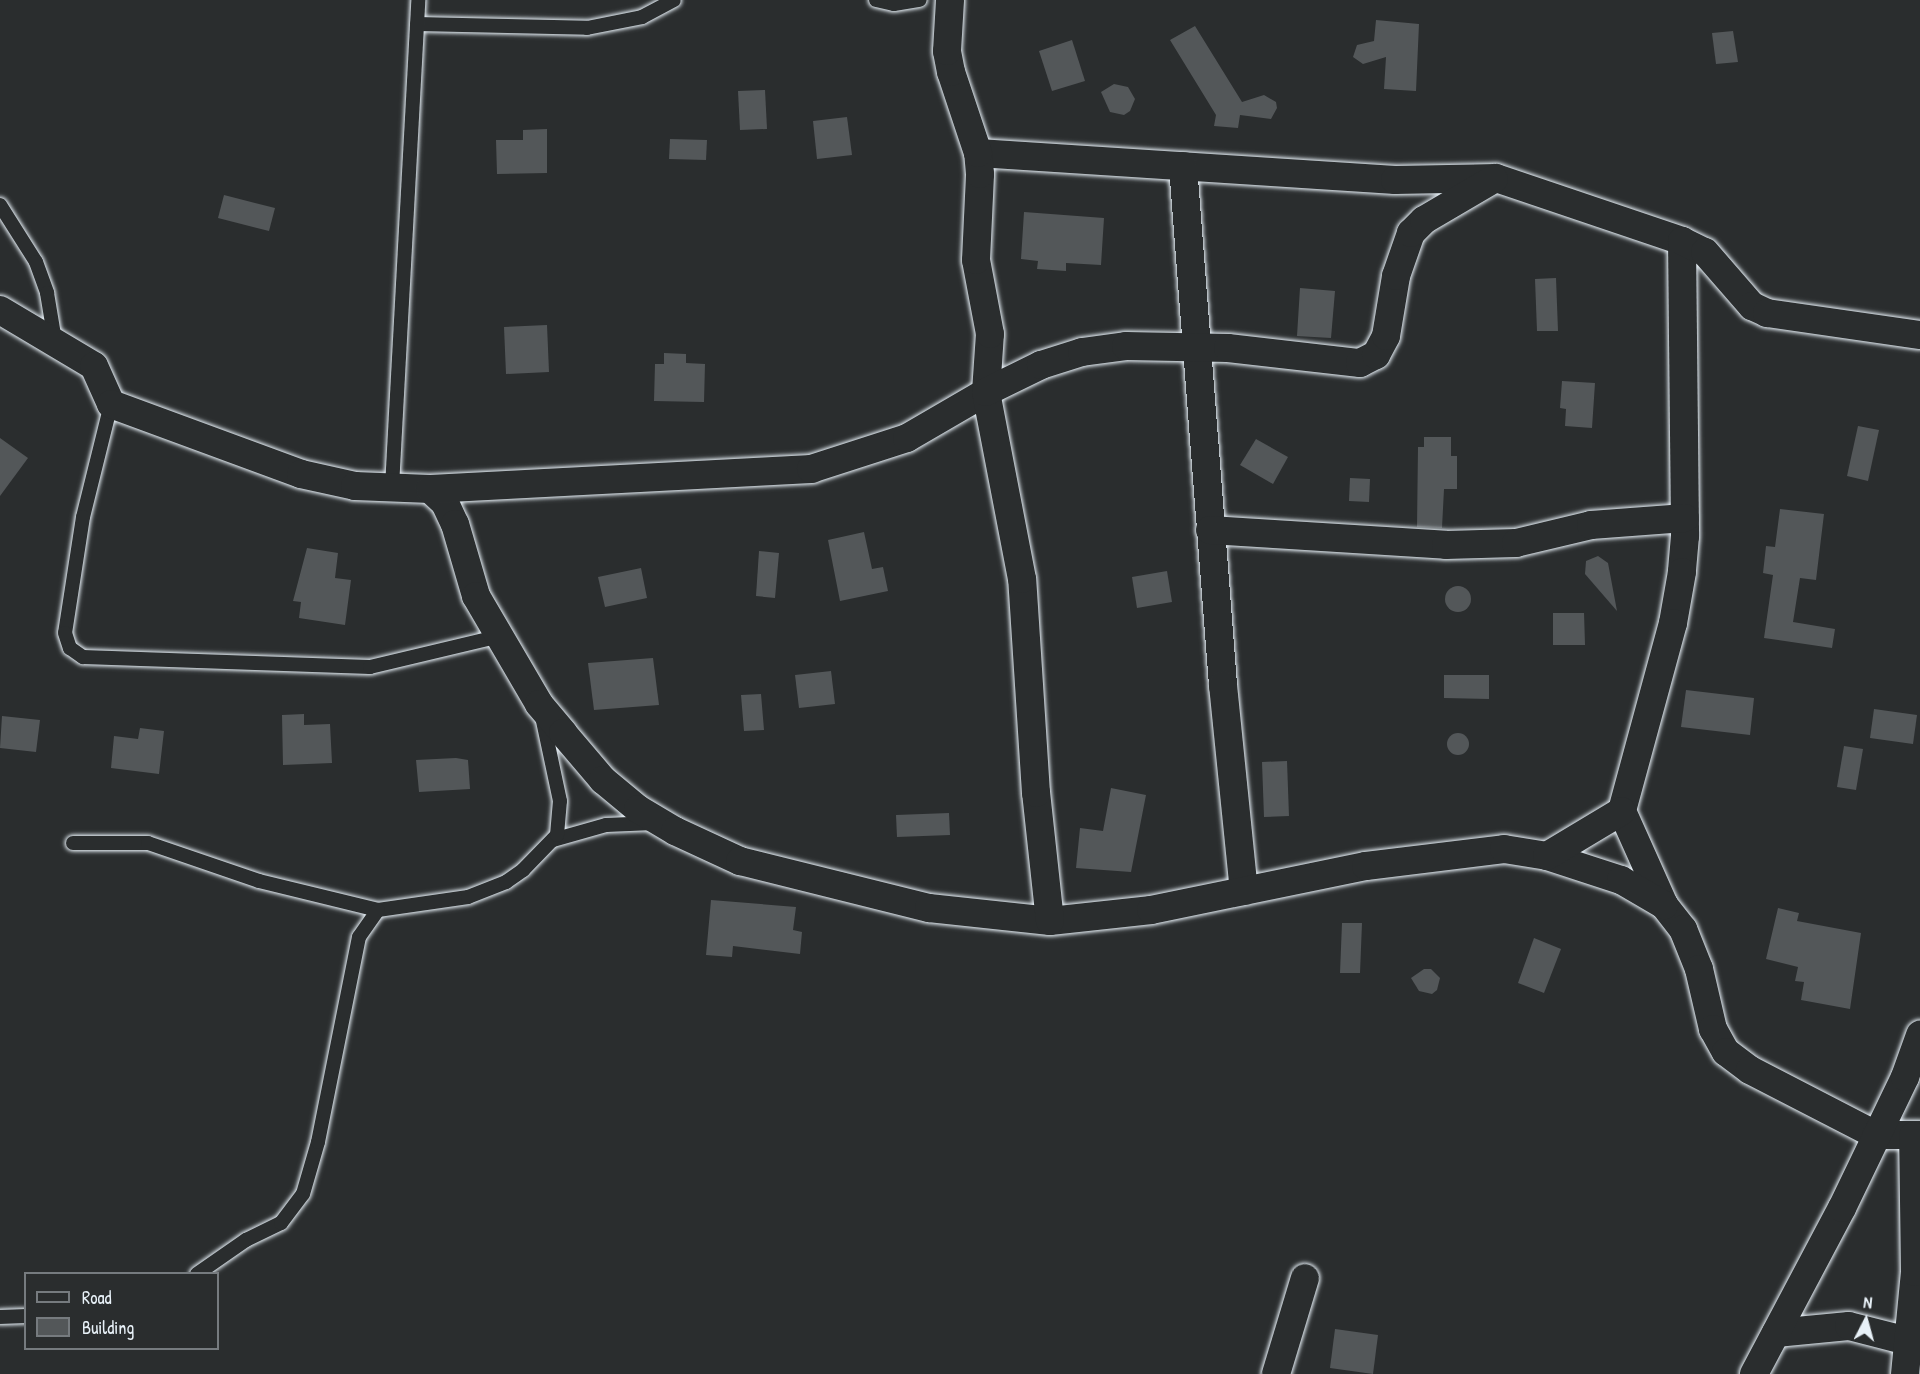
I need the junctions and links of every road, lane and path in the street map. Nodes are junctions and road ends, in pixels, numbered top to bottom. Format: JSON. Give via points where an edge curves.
{"nodes":[{"id":1,"x":418,"y":0,"type":"edge"},
{"id":2,"x":674,"y":0,"type":"edge"},
{"id":3,"x":876,"y":0,"type":"edge"},
{"id":4,"x":920,"y":0,"type":"edge"},
{"id":5,"x":950,"y":0,"type":"edge"},
{"id":6,"x":417,"y":24,"type":"junction"},
{"id":7,"x":978,"y":153,"type":"junction"},
{"id":8,"x":1183,"y":166,"type":"junction"},
{"id":9,"x":1496,"y":178,"type":"junction"},
{"id":10,"x":0,"y":205,"type":"edge"},
{"id":11,"x":1682,"y":240,"type":"junction"},
{"id":12,"x":0,"y":310,"type":"edge"},
{"id":13,"x":1920,"y":335,"type":"edge"},
{"id":14,"x":55,"y":341,"type":"junction"},
{"id":15,"x":1200,"y":348,"type":"junction"},
{"id":16,"x":986,"y":392,"type":"junction"},
{"id":17,"x":111,"y":404,"type":"junction"},
{"id":18,"x":392,"y":487,"type":"junction"},
{"id":19,"x":430,"y":489,"type":"junction"},
{"id":20,"x":1685,"y":518,"type":"junction"},
{"id":21,"x":1210,"y":530,"type":"junction"},
{"id":22,"x":500,"y":636,"type":"junction"},
{"id":23,"x":539,"y":704,"type":"junction"},
{"id":24,"x":1623,"y":811,"type":"junction"},
{"id":25,"x":661,"y":823,"type":"junction"},
{"id":26,"x":553,"y":840,"type":"junction"},
{"id":27,"x":73,"y":843,"type":"dead end"},
{"id":28,"x":1547,"y":856,"type":"junction"},
{"id":29,"x":1244,"y":891,"type":"junction"},
{"id":30,"x":1664,"y":905,"type":"junction"},
{"id":31,"x":378,"y":910,"type":"junction"},
{"id":32,"x":1050,"y":921,"type":"junction"},
{"id":33,"x":1920,"y":1035,"type":"edge"},
{"id":34,"x":1876,"y":1135,"type":"junction"},
{"id":35,"x":1916,"y":1136,"type":"edge"},
{"id":36,"x":200,"y":1272,"type":"edge"},
{"id":37,"x":1305,"y":1278,"type":"dead end"},
{"id":38,"x":24,"y":1316,"type":"edge"},
{"id":39,"x":0,"y":1317,"type":"edge"},
{"id":40,"x":1776,"y":1333,"type":"junction"},
{"id":41,"x":1908,"y":1341,"type":"junction"},
{"id":42,"x":1276,"y":1374,"type":"edge"},
{"id":43,"x":1754,"y":1374,"type":"edge"},
{"id":44,"x":1905,"y":1374,"type":"edge"}],
"edges":[{"from":1,"to":6,"type":"lane"},
{"from":2,"to":6,"type":"lane","via":[[642,17],[587,28]]},
{"from":3,"to":4,"type":"lane","via":[[894,4]]},
{"from":5,"to":7,"type":"street","via":[[947,51]]},
{"from":6,"to":18,"type":"lane"},
{"from":7,"to":8,"type":"street"},
{"from":7,"to":16,"type":"street","via":[[976,260],[990,334]]},
{"from":8,"to":9,"type":"street","via":[[1395,180]]},
{"from":8,"to":15,"type":"street"},
{"from":9,"to":11,"type":"street"},
{"from":9,"to":15,"type":"street","via":[[1424,220],[1411,233],[1396,276],[1386,336],[1377,354],[1360,363]]},
{"from":10,"to":14,"type":"lane","via":[[36,262],[47,293]]},
{"from":11,"to":13,"type":"street","via":[[1705,252],[1752,306],[1767,313]]},
{"from":11,"to":20,"type":"street"},
{"from":12,"to":14,"type":"street"},
{"from":14,"to":17,"type":"street","via":[[94,366]]},
{"from":15,"to":16,"type":"street","via":[[1126,346],[1082,352],[1041,365]]},
{"from":15,"to":21,"type":"street"},
{"from":16,"to":19,"type":"street","via":[[907,438],[811,469]]},
{"from":16,"to":32,"type":"street","via":[[1022,579],[1037,803]]},
{"from":17,"to":18,"type":"street","via":[[301,474],[355,486]]},
{"from":17,"to":22,"type":"lane","via":[[83,517],[65,633],[70,648],[83,657],[370,667]]},
{"from":18,"to":19,"type":"street"},
{"from":19,"to":22,"type":"street","via":[[445,503],[476,596]]},
{"from":20,"to":21,"type":"street","via":[[1591,525],[1516,543],[1446,545]]},
{"from":20,"to":24,"type":"street","via":[[1674,623]]},
{"from":21,"to":29,"type":"street"},
{"from":22,"to":23,"type":"street"},
{"from":23,"to":25,"type":"street","via":[[603,780]]},
{"from":23,"to":26,"type":"lane","via":[[560,801],[559,826]]},
{"from":24,"to":28,"type":"street"},
{"from":24,"to":30,"type":"street"},
{"from":25,"to":26,"type":"lane","via":[[606,825]]},
{"from":25,"to":32,"type":"street","via":[[740,861],[852,891],[929,908]]},
{"from":26,"to":31,"type":"lane","via":[[506,882],[468,897]]},
{"from":27,"to":31,"type":"lane","via":[[148,843],[259,881]]},
{"from":28,"to":29,"type":"street","via":[[1504,849],[1447,854]]},
{"from":28,"to":30,"type":"street","via":[[1621,880]]},
{"from":29,"to":32,"type":"street","via":[[1151,910]]},
{"from":30,"to":34,"type":"street","via":[[1683,929],[1699,969],[1713,1029],[1726,1052],[1750,1070]]},
{"from":31,"to":36,"type":"lane","via":[[359,937],[318,1142],[303,1194],[281,1223],[246,1239]]},
{"from":33,"to":34,"type":"street"},
{"from":34,"to":35,"type":"street"},
{"from":34,"to":40,"type":"street"},
{"from":35,"to":41,"type":"street","via":[[1915,1272]]},
{"from":37,"to":42,"type":"street"},
{"from":38,"to":39,"type":"lane"},
{"from":40,"to":41,"type":"street","via":[[1849,1326]]},
{"from":40,"to":43,"type":"street"},
{"from":41,"to":44,"type":"street"}]}
